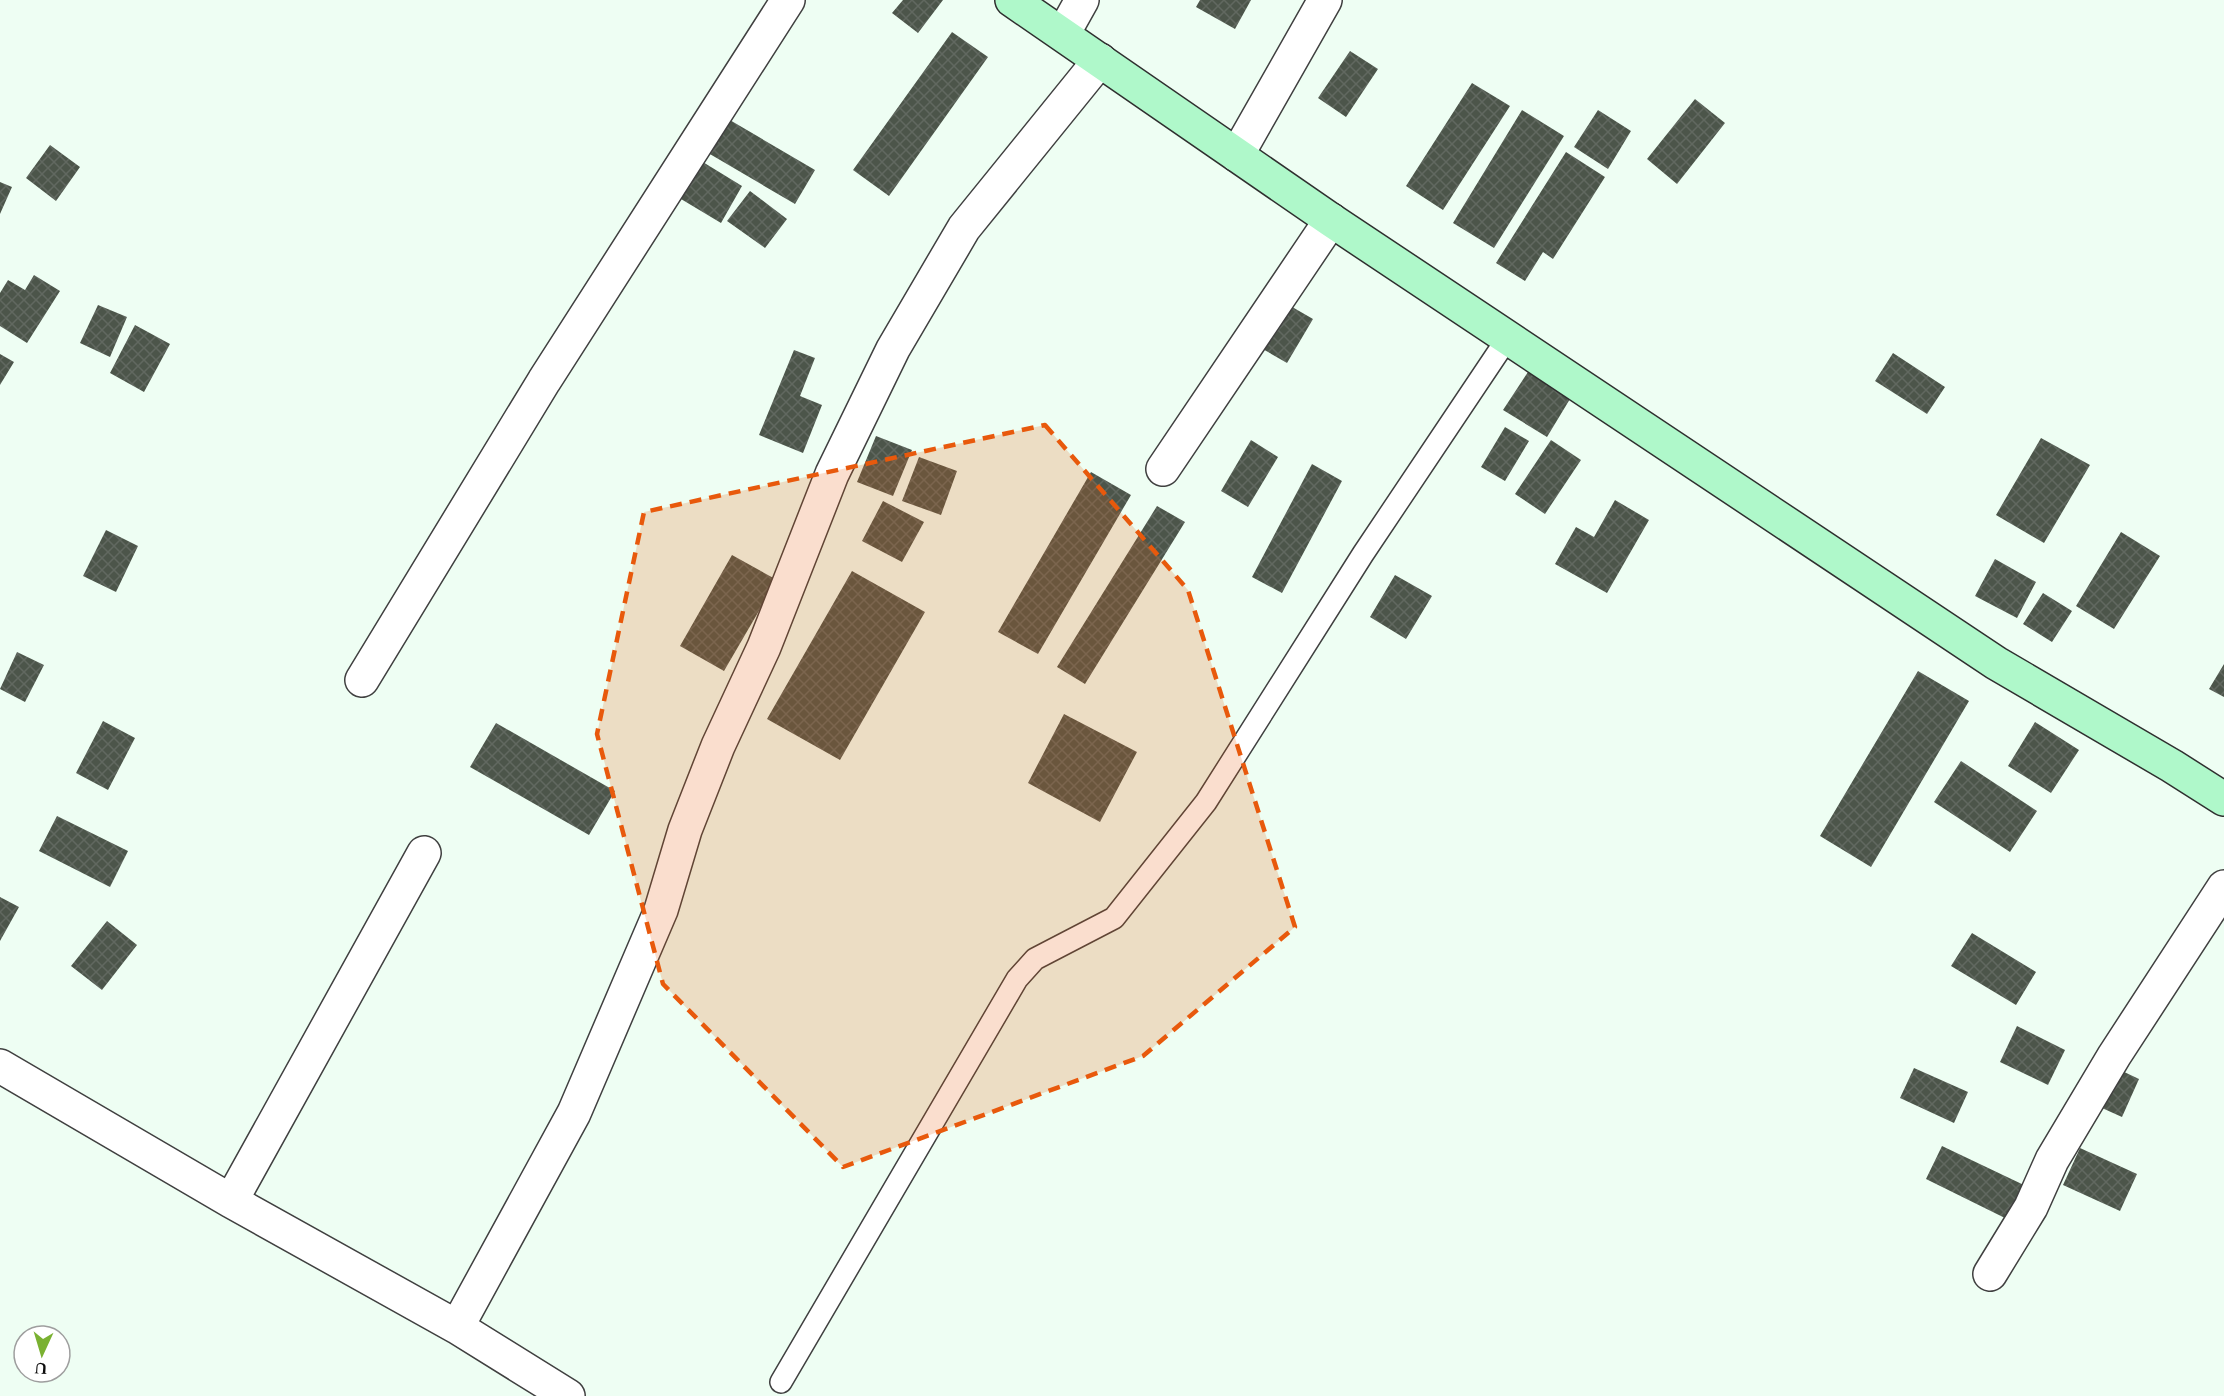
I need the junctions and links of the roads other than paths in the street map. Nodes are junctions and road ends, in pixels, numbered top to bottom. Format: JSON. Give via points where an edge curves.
{"nodes":[{"id":1,"x":788,"y":0,"type":"edge"},
{"id":2,"x":1012,"y":0,"type":"edge"},
{"id":3,"x":1082,"y":0,"type":"edge"},
{"id":4,"x":1325,"y":0,"type":"edge"},
{"id":5,"x":1063,"y":34,"type":"junction"},
{"id":6,"x":1100,"y":60,"type":"junction"},
{"id":7,"x":1238,"y":155,"type":"junction"},
{"id":8,"x":1332,"y":220,"type":"junction"},
{"id":9,"x":1509,"y":336,"type":"junction"},
{"id":10,"x":1163,"y":469,"type":"dead end"},
{"id":11,"x":363,"y":680,"type":"dead end"},
{"id":12,"x":2224,"y":799,"type":"edge"},
{"id":13,"x":424,"y":853,"type":"dead end"},
{"id":14,"x":2224,"y":887,"type":"edge"},
{"id":15,"x":0,"y":1067,"type":"edge"},
{"id":16,"x":231,"y":1201,"type":"junction"},
{"id":17,"x":1990,"y":1274,"type":"dead end"},
{"id":18,"x":457,"y":1326,"type":"junction"},
{"id":19,"x":782,"y":1382,"type":"dead end"},
{"id":20,"x":568,"y":1396,"type":"edge"}],
"edges":[{"from":1,"to":11,"type":"street","via":[[544,381]]},
{"from":2,"to":5,"type":"street"},
{"from":3,"to":5,"type":"street"},
{"from":4,"to":7,"type":"street"},
{"from":5,"to":6,"type":"street"},
{"from":6,"to":7,"type":"street"},
{"from":6,"to":18,"type":"street","via":[[964,228],[893,349],[832,474],[764,647],[718,746],[685,830],[661,910],[574,1113]]},
{"from":7,"to":8,"type":"street"},
{"from":8,"to":9,"type":"street"},
{"from":8,"to":10,"type":"street"},
{"from":9,"to":12,"type":"street","via":[[1996,663]]},
{"from":9,"to":19,"type":"lane","via":[[1363,554],[1206,802],[1114,918],[1035,959],[1017,978]]},
{"from":13,"to":16,"type":"street"},
{"from":14,"to":17,"type":"street","via":[[2114,1056]]},
{"from":15,"to":16,"type":"street"},
{"from":16,"to":18,"type":"street"},
{"from":18,"to":20,"type":"street"}]}
